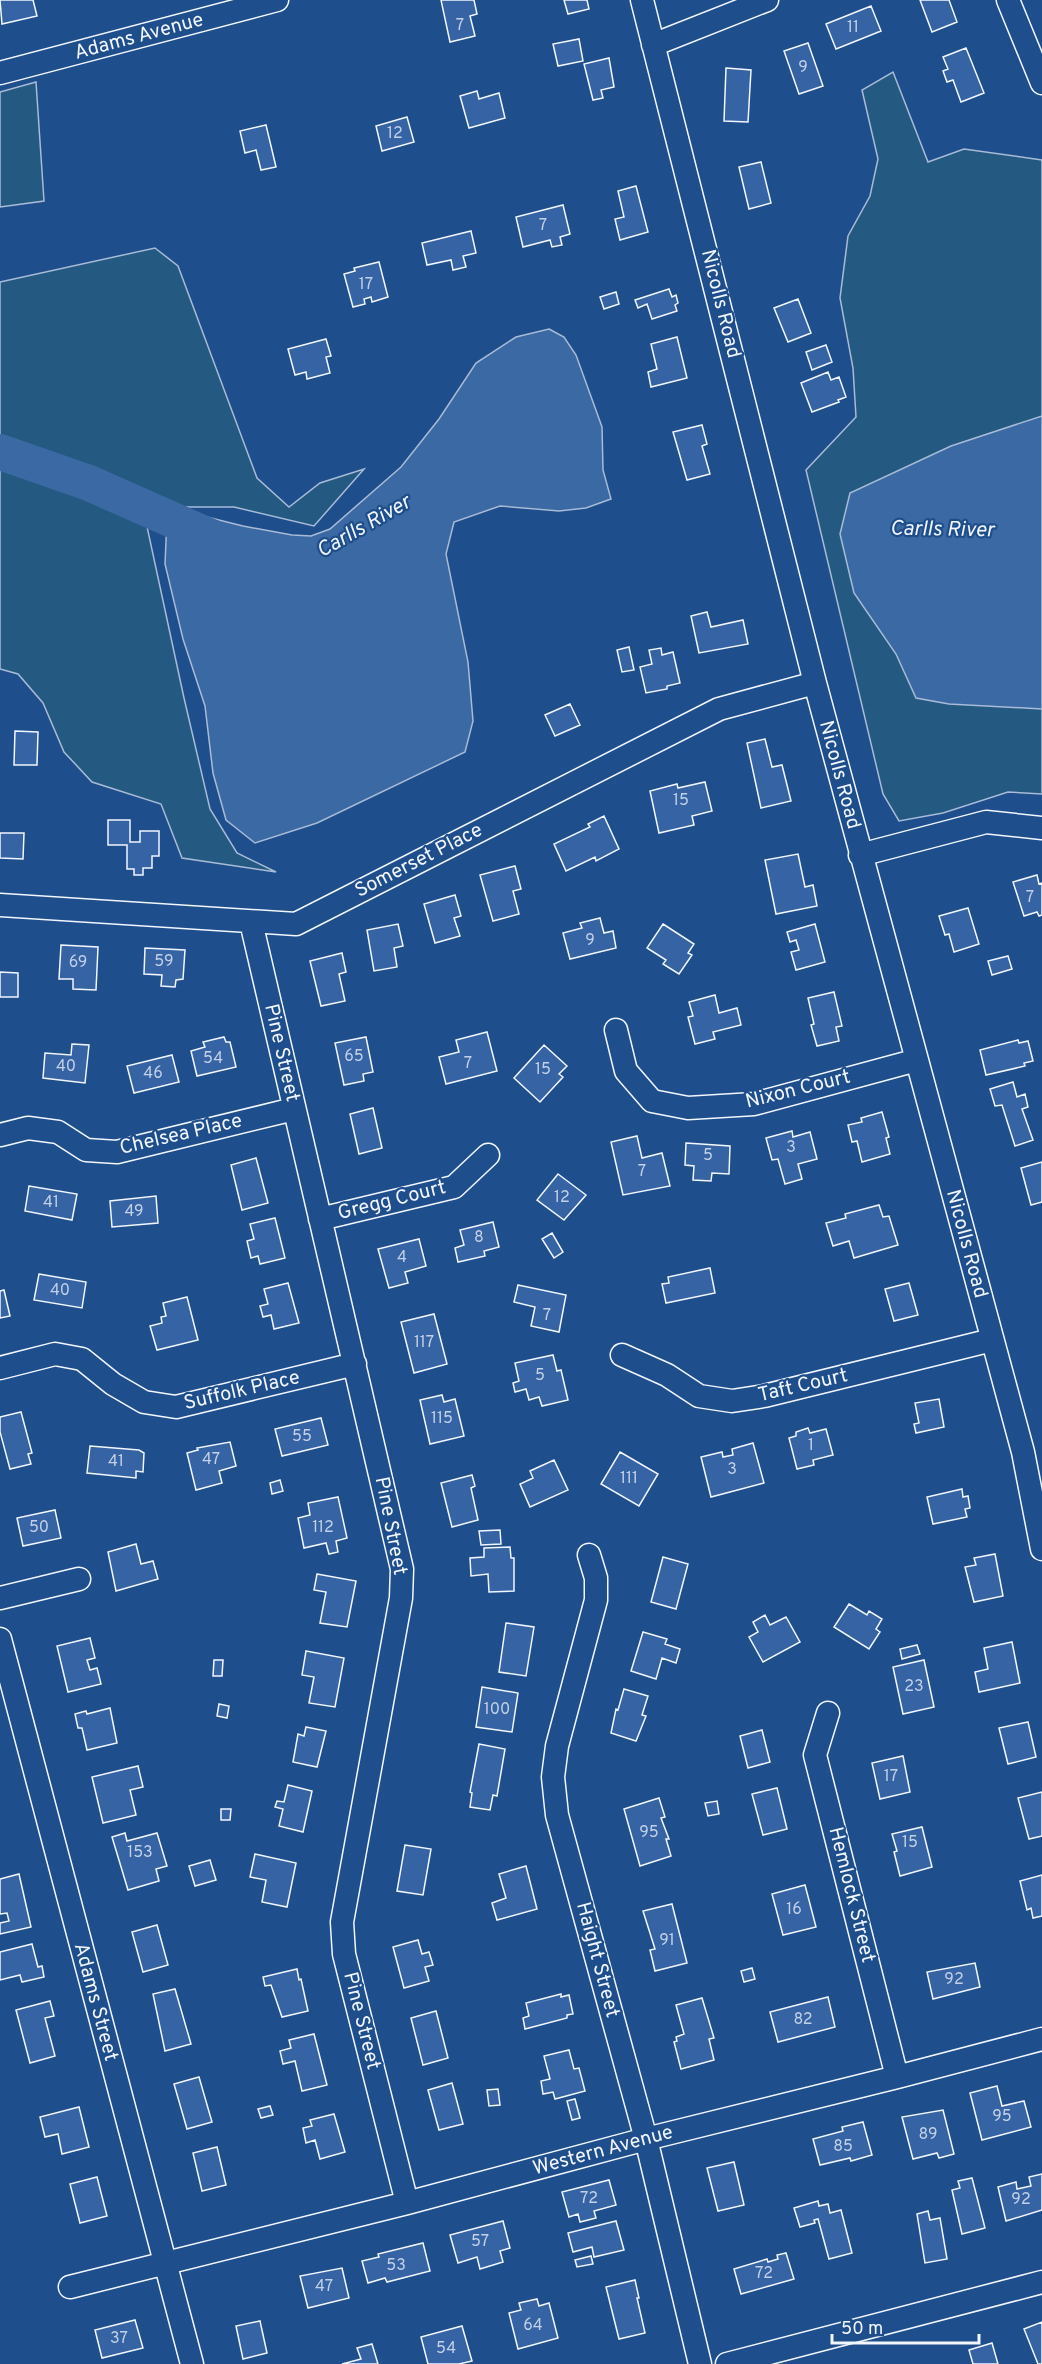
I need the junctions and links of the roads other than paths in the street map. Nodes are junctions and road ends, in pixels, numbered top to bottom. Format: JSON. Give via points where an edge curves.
{"nodes":[{"id":1,"x":277,"y":0,"type":"edge"},
{"id":2,"x":642,"y":0,"type":"edge"},
{"id":3,"x":767,"y":0,"type":"edge"},
{"id":4,"x":1008,"y":0,"type":"edge"},
{"id":5,"x":653,"y":45,"type":"junction"},
{"id":6,"x":0,"y":73,"type":"edge"},
{"id":7,"x":1042,"y":83,"type":"edge"},
{"id":8,"x":814,"y":683,"type":"junction"},
{"id":9,"x":1042,"y":828,"type":"edge"},
{"id":10,"x":860,"y":855,"type":"junction"},
{"id":11,"x":0,"y":905,"type":"edge"},
{"id":12,"x":251,"y":922,"type":"junction"},
{"id":13,"x":616,"y":1030,"type":"dead end"},
{"id":14,"x":917,"y":1060,"type":"junction"},
{"id":15,"x":294,"y":1109,"type":"junction"},
{"id":16,"x":0,"y":1136,"type":"edge"},
{"id":17,"x":488,"y":1155,"type":"dead end"},
{"id":18,"x":320,"y":1219,"type":"junction"},
{"id":19,"x":992,"y":1340,"type":"junction"},
{"id":20,"x":622,"y":1355,"type":"dead end"},
{"id":21,"x":355,"y":1364,"type":"junction"},
{"id":22,"x":0,"y":1368,"type":"edge"},
{"id":23,"x":1042,"y":1549,"type":"edge"},
{"id":24,"x":589,"y":1554,"type":"dead end"},
{"id":25,"x":79,"y":1579,"type":"dead end"},
{"id":26,"x":0,"y":1599,"type":"edge"},
{"id":27,"x":0,"y":1639,"type":"edge"},
{"id":28,"x":828,"y":1713,"type":"dead end"},
{"id":29,"x":1042,"y":2039,"type":"edge"},
{"id":30,"x":897,"y":2077,"type":"junction"},
{"id":31,"x":646,"y":2139,"type":"junction"},
{"id":32,"x":407,"y":2204,"type":"junction"},
{"id":33,"x":163,"y":2262,"type":"junction"},
{"id":34,"x":1042,"y":2282,"type":"edge"},
{"id":35,"x":70,"y":2287,"type":"dead end"},
{"id":36,"x":192,"y":2364,"type":"edge"},
{"id":37,"x":700,"y":2364,"type":"edge"},
{"id":38,"x":728,"y":2364,"type":"edge"}],
"edges":[{"from":1,"to":6,"type":"street","name":"Adams Avenue"},
{"from":2,"to":5,"type":"street","name":"Nicolls Road"},
{"from":3,"to":5,"type":"street"},
{"from":4,"to":7,"type":"street"},
{"from":5,"to":8,"type":"street","name":"Nicolls Road"},
{"from":8,"to":10,"type":"street","name":"Nicolls Road"},
{"from":8,"to":12,"type":"street","name":"Somerset Place","via":[[719,709],[296,924]]},
{"from":9,"to":10,"type":"street","via":[[986,822]]},
{"from":10,"to":14,"type":"street","name":"Nicolls Road"},
{"from":11,"to":12,"type":"street","name":"Somerset Place"},
{"from":12,"to":15,"type":"street","name":"Pine Street"},
{"from":13,"to":14,"type":"street","name":"Nixon Court","via":[[626,1071],[652,1101],[688,1108],[754,1104]]},
{"from":14,"to":19,"type":"street","name":"Nicolls Road"},
{"from":15,"to":16,"type":"street","name":"Chelsea Place","via":[[117,1152],[86,1150],[58,1132],[28,1128]]},
{"from":15,"to":18,"type":"street","name":"Pine Street"},
{"from":17,"to":18,"type":"street","name":"Gregg Court","via":[[454,1187]]},
{"from":18,"to":21,"type":"street","name":"Pine Street"},
{"from":19,"to":20,"type":"street","name":"Taft Court","via":[[732,1401],[699,1396],[667,1375]]},
{"from":19,"to":23,"type":"street","name":"Nicolls Road","via":[[1023,1452]]},
{"from":21,"to":22,"type":"street","name":"Suffolk Place","via":[[176,1407],[144,1401],[113,1384],[82,1359],[55,1354]]},
{"from":21,"to":32,"type":"street","name":"Pine Street","via":[[402,1569],[401,1598],[342,1922],[344,1954]]},
{"from":24,"to":31,"type":"street","name":"Haight Street","via":[[596,1578],[594,1610],[557,1746],[553,1778],[557,1815]]},
{"from":25,"to":26,"type":"street"},
{"from":27,"to":33,"type":"street","name":"Adams Street"},
{"from":28,"to":30,"type":"street","name":"Hemlock Street","via":[[815,1755]]},
{"from":29,"to":30,"type":"street","name":"Western Avenue"},
{"from":30,"to":31,"type":"street","name":"Western Avenue"},
{"from":31,"to":32,"type":"street","name":"Western Avenue"},
{"from":31,"to":37,"type":"street","name":"Haight Street"},
{"from":32,"to":33,"type":"street","name":"Western Avenue"},
{"from":33,"to":35,"type":"street","name":"Western Avenue"},
{"from":33,"to":36,"type":"street","name":"Adams Street"},
{"from":34,"to":38,"type":"street"}]}
